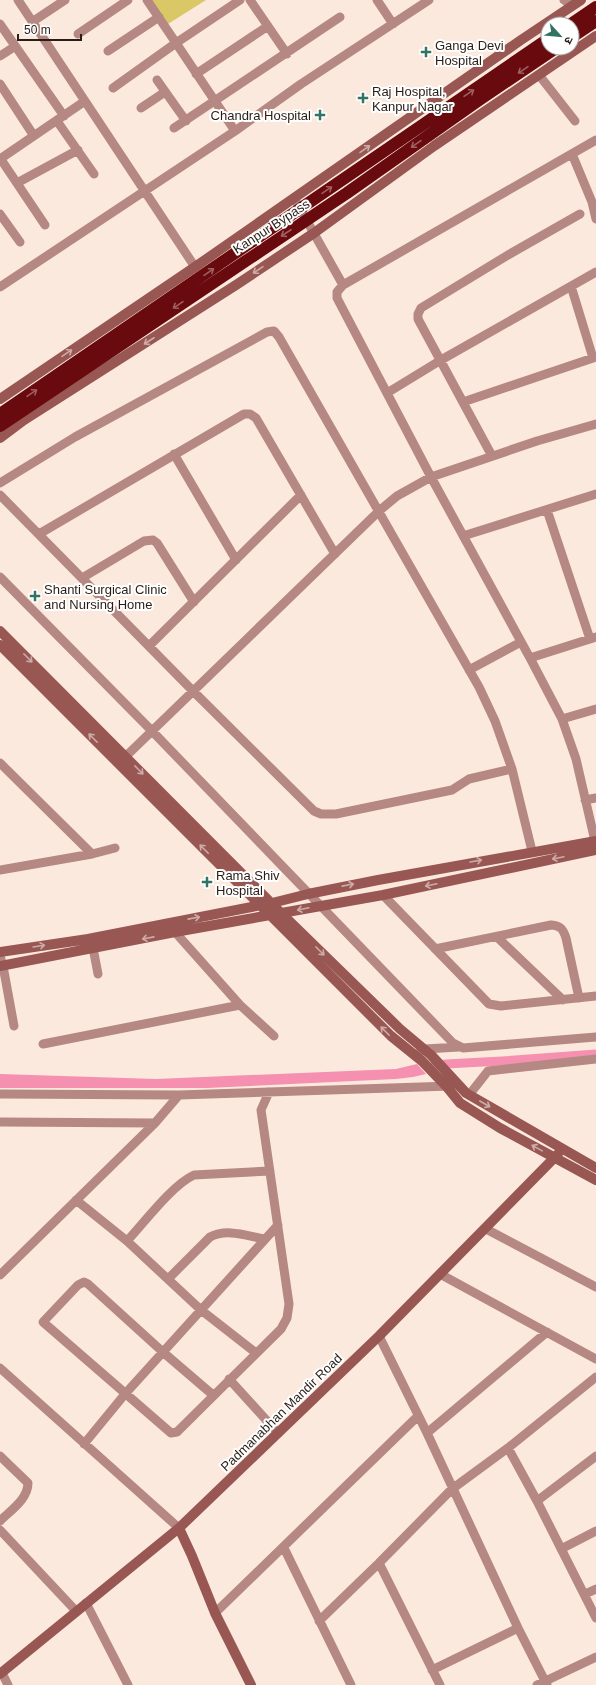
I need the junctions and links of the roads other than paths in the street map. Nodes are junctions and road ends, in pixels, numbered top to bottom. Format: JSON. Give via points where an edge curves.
{"nodes":[{"id":1,"x":18,"y":0,"type":"edge"},
{"id":2,"x":65,"y":0,"type":"edge"},
{"id":3,"x":128,"y":0,"type":"edge"},
{"id":4,"x":147,"y":0,"type":"edge"},
{"id":5,"x":240,"y":0,"type":"edge"},
{"id":6,"x":250,"y":0,"type":"edge"},
{"id":7,"x":377,"y":0,"type":"edge"},
{"id":8,"x":429,"y":0,"type":"edge"},
{"id":9,"x":581,"y":0,"type":"edge"},
{"id":10,"x":568,"y":3,"type":"edge"},
{"id":11,"x":596,"y":7,"type":"edge"},
{"id":12,"x":158,"y":17,"type":"junction"},
{"id":13,"x":340,"y":17,"type":"dead end"},
{"id":14,"x":580,"y":18,"type":"edge"},
{"id":15,"x":596,"y":21,"type":"edge"},
{"id":16,"x":32,"y":22,"type":"junction"},
{"id":17,"x":0,"y":24,"type":"edge"},
{"id":18,"x":393,"y":24,"type":"junction"},
{"id":19,"x":268,"y":26,"type":"junction"},
{"id":20,"x":580,"y":32,"type":"edge"},
{"id":21,"x":78,"y":34,"type":"dead end"},
{"id":22,"x":596,"y":36,"type":"edge"},
{"id":23,"x":176,"y":43,"type":"junction"},
{"id":24,"x":540,"y":44,"type":"edge"},
{"id":25,"x":14,"y":46,"type":"junction"},
{"id":26,"x":108,"y":52,"type":"dead end"},
{"id":27,"x":287,"y":54,"type":"junction"},
{"id":28,"x":0,"y":56,"type":"edge"},
{"id":29,"x":544,"y":56,"type":"edge"},
{"id":30,"x":196,"y":74,"type":"junction"},
{"id":31,"x":539,"y":74,"type":"junction"},
{"id":32,"x":157,"y":80,"type":"dead end"},
{"id":33,"x":0,"y":84,"type":"edge"},
{"id":34,"x":113,"y":88,"type":"dead end"},
{"id":35,"x":165,"y":92,"type":"junction"},
{"id":36,"x":85,"y":101,"type":"junction"},
{"id":37,"x":215,"y":102,"type":"junction"},
{"id":38,"x":141,"y":108,"type":"dead end"},
{"id":39,"x":60,"y":118,"type":"junction"},
{"id":40,"x":186,"y":121,"type":"junction"},
{"id":41,"x":575,"y":121,"type":"dead end"},
{"id":42,"x":174,"y":128,"type":"dead end"},
{"id":43,"x":235,"y":131,"type":"junction"},
{"id":44,"x":34,"y":136,"type":"junction"},
{"id":45,"x":596,"y":140,"type":"edge"},
{"id":46,"x":78,"y":150,"type":"junction"},
{"id":47,"x":572,"y":154,"type":"junction"},
{"id":48,"x":0,"y":158,"type":"edge"},
{"id":49,"x":94,"y":174,"type":"dead end"},
{"id":50,"x":17,"y":183,"type":"junction"},
{"id":51,"x":145,"y":190,"type":"junction"},
{"id":52,"x":294,"y":198,"type":"junction"},
{"id":53,"x":594,"y":201,"type":"edge"},
{"id":54,"x":0,"y":214,"type":"edge"},
{"id":55,"x":580,"y":214,"type":"dead end"},
{"id":56,"x":596,"y":219,"type":"edge"},
{"id":57,"x":45,"y":225,"type":"dead end"},
{"id":58,"x":314,"y":233,"type":"junction"},
{"id":59,"x":20,"y":242,"type":"dead end"},
{"id":60,"x":195,"y":267,"type":"junction"},
{"id":61,"x":596,"y":272,"type":"edge"},
{"id":62,"x":343,"y":284,"type":"junction"},
{"id":63,"x":571,"y":286,"type":"junction"},
{"id":64,"x":0,"y":287,"type":"edge"},
{"id":65,"x":594,"y":357,"type":"edge"},
{"id":66,"x":441,"y":360,"type":"junction"},
{"id":67,"x":387,"y":393,"type":"junction"},
{"id":68,"x":0,"y":399,"type":"edge"},
{"id":69,"x":463,"y":402,"type":"junction"},
{"id":70,"x":0,"y":414,"type":"edge"},
{"id":71,"x":596,"y":424,"type":"edge"},
{"id":72,"x":0,"y":426,"type":"edge"},
{"id":73,"x":0,"y":438,"type":"edge"},
{"id":74,"x":174,"y":454,"type":"junction"},
{"id":75,"x":492,"y":456,"type":"junction"},
{"id":76,"x":431,"y":477,"type":"junction"},
{"id":77,"x":0,"y":483,"type":"edge"},
{"id":78,"x":596,"y":494,"type":"edge"},
{"id":79,"x":0,"y":495,"type":"edge"},
{"id":80,"x":301,"y":496,"type":"junction"},
{"id":81,"x":547,"y":510,"type":"junction"},
{"id":82,"x":378,"y":511,"type":"junction"},
{"id":83,"x":39,"y":534,"type":"junction"},
{"id":84,"x":463,"y":536,"type":"junction"},
{"id":85,"x":335,"y":554,"type":"junction"},
{"id":86,"x":236,"y":560,"type":"junction"},
{"id":87,"x":0,"y":577,"type":"edge"},
{"id":88,"x":82,"y":578,"type":"junction"},
{"id":89,"x":194,"y":602,"type":"junction"},
{"id":90,"x":0,"y":631,"type":"edge"},
{"id":91,"x":593,"y":638,"type":"edge"},
{"id":92,"x":521,"y":642,"type":"junction"},
{"id":93,"x":0,"y":645,"type":"edge"},
{"id":94,"x":149,"y":646,"type":"junction"},
{"id":95,"x":530,"y":658,"type":"junction"},
{"id":96,"x":469,"y":670,"type":"junction"},
{"id":97,"x":193,"y":691,"type":"junction"},
{"id":98,"x":596,"y":709,"type":"edge"},
{"id":99,"x":562,"y":719,"type":"junction"},
{"id":100,"x":152,"y":731,"type":"junction"},
{"id":101,"x":122,"y":760,"type":"junction"},
{"id":102,"x":0,"y":763,"type":"edge"},
{"id":103,"x":512,"y":769,"type":"junction"},
{"id":104,"x":596,"y":798,"type":"edge"},
{"id":105,"x":585,"y":800,"type":"junction"},
{"id":106,"x":596,"y":844,"type":"edge"},
{"id":107,"x":115,"y":848,"type":"dead end"},
{"id":108,"x":532,"y":851,"type":"junction"},
{"id":109,"x":92,"y":854,"type":"junction"},
{"id":110,"x":0,"y":870,"type":"edge"},
{"id":111,"x":308,"y":894,"type":"junction"},
{"id":112,"x":383,"y":895,"type":"junction"},
{"id":113,"x":272,"y":903,"type":"junction"},
{"id":114,"x":260,"y":905,"type":"junction"},
{"id":115,"x":319,"y":906,"type":"junction"},
{"id":116,"x":282,"y":913,"type":"junction"},
{"id":117,"x":269,"y":915,"type":"junction"},
{"id":118,"x":175,"y":932,"type":"junction"},
{"id":119,"x":498,"y":937,"type":"junction"},
{"id":120,"x":93,"y":948,"type":"junction"},
{"id":121,"x":435,"y":949,"type":"junction"},
{"id":122,"x":0,"y":952,"type":"edge"},
{"id":123,"x":0,"y":956,"type":"edge"},
{"id":124,"x":2,"y":966,"type":"edge"},
{"id":125,"x":98,"y":974,"type":"dead end"},
{"id":126,"x":596,"y":996,"type":"edge"},
{"id":127,"x":578,"y":998,"type":"junction"},
{"id":128,"x":563,"y":1000,"type":"junction"},
{"id":129,"x":240,"y":1005,"type":"junction"},
{"id":130,"x":14,"y":1026,"type":"dead end"},
{"id":131,"x":274,"y":1036,"type":"dead end"},
{"id":132,"x":596,"y":1037,"type":"edge"},
{"id":133,"x":44,"y":1044,"type":"dead end"},
{"id":134,"x":459,"y":1047,"type":"junction"},
{"id":135,"x":428,"y":1052,"type":"junction"},
{"id":136,"x":419,"y":1058,"type":"junction"},
{"id":137,"x":596,"y":1059,"type":"edge"},
{"id":138,"x":452,"y":1086,"type":"junction"},
{"id":139,"x":269,"y":1092,"type":"junction"},
{"id":140,"x":0,"y":1094,"type":"edge"},
{"id":141,"x":179,"y":1095,"type":"junction"},
{"id":142,"x":468,"y":1095,"type":"junction"},
{"id":143,"x":0,"y":1122,"type":"edge"},
{"id":144,"x":155,"y":1123,"type":"junction"},
{"id":145,"x":562,"y":1150,"type":"junction"},
{"id":146,"x":555,"y":1157,"type":"junction"},
{"id":147,"x":596,"y":1168,"type":"edge"},
{"id":148,"x":270,"y":1171,"type":"junction"},
{"id":149,"x":596,"y":1180,"type":"edge"},
{"id":150,"x":76,"y":1200,"type":"junction"},
{"id":151,"x":278,"y":1225,"type":"junction"},
{"id":152,"x":486,"y":1229,"type":"junction"},
{"id":153,"x":265,"y":1239,"type":"junction"},
{"id":154,"x":127,"y":1241,"type":"junction"},
{"id":155,"x":440,"y":1274,"type":"junction"},
{"id":156,"x":0,"y":1275,"type":"edge"},
{"id":157,"x":168,"y":1279,"type":"junction"},
{"id":158,"x":596,"y":1287,"type":"edge"},
{"id":159,"x":201,"y":1310,"type":"junction"},
{"id":160,"x":547,"y":1332,"type":"junction"},
{"id":161,"x":379,"y":1336,"type":"junction"},
{"id":162,"x":164,"y":1353,"type":"junction"},
{"id":163,"x":256,"y":1353,"type":"junction"},
{"id":164,"x":596,"y":1359,"type":"edge"},
{"id":165,"x":0,"y":1368,"type":"edge"},
{"id":166,"x":596,"y":1377,"type":"edge"},
{"id":167,"x":230,"y":1379,"type":"junction"},
{"id":168,"x":125,"y":1394,"type":"junction"},
{"id":169,"x":213,"y":1395,"type":"junction"},
{"id":170,"x":418,"y":1416,"type":"junction"},
{"id":171,"x":278,"y":1433,"type":"junction"},
{"id":172,"x":427,"y":1433,"type":"junction"},
{"id":173,"x":84,"y":1444,"type":"junction"},
{"id":174,"x":508,"y":1448,"type":"junction"},
{"id":175,"x":596,"y":1456,"type":"edge"},
{"id":176,"x":1,"y":1460,"type":"edge"},
{"id":177,"x":452,"y":1489,"type":"junction"},
{"id":178,"x":537,"y":1501,"type":"junction"},
{"id":179,"x":0,"y":1521,"type":"edge"},
{"id":180,"x":179,"y":1528,"type":"junction"},
{"id":181,"x":0,"y":1530,"type":"edge"},
{"id":182,"x":596,"y":1531,"type":"edge"},
{"id":183,"x":284,"y":1548,"type":"junction"},
{"id":184,"x":561,"y":1550,"type":"junction"},
{"id":185,"x":379,"y":1563,"type":"junction"},
{"id":186,"x":596,"y":1589,"type":"edge"},
{"id":187,"x":585,"y":1594,"type":"junction"},
{"id":188,"x":86,"y":1603,"type":"junction"},
{"id":189,"x":76,"y":1611,"type":"junction"},
{"id":190,"x":215,"y":1613,"type":"junction"},
{"id":191,"x":596,"y":1618,"type":"edge"},
{"id":192,"x":319,"y":1621,"type":"junction"},
{"id":193,"x":518,"y":1628,"type":"junction"},
{"id":194,"x":596,"y":1657,"type":"edge"},
{"id":195,"x":432,"y":1670,"type":"junction"},
{"id":196,"x":1,"y":1674,"type":"edge"},
{"id":197,"x":543,"y":1684,"type":"edge"},
{"id":198,"x":8,"y":1685,"type":"edge"},
{"id":199,"x":128,"y":1685,"type":"edge"},
{"id":200,"x":251,"y":1685,"type":"edge"},
{"id":201,"x":350,"y":1685,"type":"edge"},
{"id":202,"x":440,"y":1685,"type":"edge"}],
"edges":[{"from":1,"to":16,"type":"street"},
{"from":2,"to":16,"type":"street"},
{"from":3,"to":21,"type":"street"},
{"from":4,"to":12,"type":"street"},
{"from":5,"to":23,"type":"street"},
{"from":6,"to":19,"type":"street"},
{"from":7,"to":18,"type":"street"},
{"from":8,"to":18,"type":"street"},
{"from":9,"to":10,"type":"main road"},
{"from":52,"to":10,"type":"main road","one_way":true},
{"from":11,"to":14,"type":"highway"},
{"from":12,"to":23,"type":"street"},
{"from":12,"to":26,"type":"street"},
{"from":13,"to":27,"type":"street"},
{"from":15,"to":20,"type":"highway"},
{"from":16,"to":36,"type":"street"},
{"from":17,"to":25,"type":"street"},
{"from":18,"to":43,"type":"street"},
{"from":19,"to":27,"type":"street"},
{"from":19,"to":30,"type":"street"},
{"from":22,"to":31,"type":"main road"},
{"from":23,"to":30,"type":"street"},
{"from":23,"to":34,"type":"street"},
{"from":70,"to":24,"type":"highway","name":"Kanpur Bypass","one_way":true,"bridge":true},
{"from":25,"to":28,"type":"street"},
{"from":25,"to":39,"type":"street"},
{"from":27,"to":37,"type":"street"},
{"from":29,"to":72,"type":"highway","name":"Kanpur Bypass","one_way":true,"bridge":true,"via":[[347,193]]},
{"from":30,"to":37,"type":"street"},
{"from":31,"to":41,"type":"street"},
{"from":31,"to":58,"type":"main road"},
{"from":32,"to":35,"type":"street"},
{"from":33,"to":44,"type":"street"},
{"from":35,"to":38,"type":"street"},
{"from":35,"to":40,"type":"street"},
{"from":36,"to":39,"type":"street"},
{"from":36,"to":51,"type":"street"},
{"from":37,"to":40,"type":"street"},
{"from":37,"to":43,"type":"street"},
{"from":39,"to":44,"type":"street"},
{"from":39,"to":46,"type":"street"},
{"from":40,"to":42,"type":"street"},
{"from":43,"to":51,"type":"street"},
{"from":44,"to":48,"type":"street"},
{"from":45,"to":47,"type":"street"},
{"from":46,"to":49,"type":"street"},
{"from":46,"to":50,"type":"street"},
{"from":47,"to":53,"type":"street"},
{"from":47,"to":62,"type":"street"},
{"from":48,"to":50,"type":"street"},
{"from":50,"to":57,"type":"street"},
{"from":51,"to":60,"type":"street"},
{"from":51,"to":64,"type":"street"},
{"from":52,"to":58,"type":"street"},
{"from":52,"to":60,"type":"main road"},
{"from":53,"to":56,"type":"street"},
{"from":54,"to":59,"type":"street"},
{"from":55,"to":66,"type":"street","via":[[421,308],[418,319]]},
{"from":58,"to":62,"type":"street"},
{"from":58,"to":73,"type":"main road","one_way":true},
{"from":68,"to":60,"type":"main road","one_way":true},
{"from":61,"to":63,"type":"street"},
{"from":62,"to":67,"type":"street","via":[[337,292],[337,298]]},
{"from":63,"to":65,"type":"street"},
{"from":63,"to":66,"type":"street"},
{"from":65,"to":69,"type":"street"},
{"from":66,"to":67,"type":"street"},
{"from":66,"to":69,"type":"street"},
{"from":67,"to":76,"type":"street"},
{"from":69,"to":75,"type":"street"},
{"from":71,"to":75,"type":"street"},
{"from":74,"to":80,"type":"street","via":[[244,414],[250,414],[256,418]]},
{"from":74,"to":83,"type":"street"},
{"from":74,"to":86,"type":"street"},
{"from":75,"to":76,"type":"street"},
{"from":76,"to":82,"type":"street","via":[[397,496]]},
{"from":76,"to":84,"type":"street"},
{"from":77,"to":82,"type":"street","via":[[75,437],[267,332],[274,331]]},
{"from":78,"to":81,"type":"street"},
{"from":79,"to":83,"type":"street"},
{"from":80,"to":85,"type":"street"},
{"from":80,"to":86,"type":"street"},
{"from":81,"to":84,"type":"street"},
{"from":81,"to":91,"type":"street"},
{"from":82,"to":85,"type":"street"},
{"from":82,"to":96,"type":"street"},
{"from":83,"to":88,"type":"street"},
{"from":84,"to":92,"type":"street"},
{"from":85,"to":97,"type":"street"},
{"from":86,"to":89,"type":"street"},
{"from":87,"to":100,"type":"street"},
{"from":88,"to":89,"type":"street","via":[[144,541],[153,540]]},
{"from":88,"to":94,"type":"street"},
{"from":89,"to":94,"type":"street"},
{"from":90,"to":101,"type":"main road","one_way":true},
{"from":91,"to":95,"type":"street"},
{"from":92,"to":95,"type":"street"},
{"from":92,"to":96,"type":"street"},
{"from":101,"to":93,"type":"main road","one_way":true},
{"from":94,"to":97,"type":"street"},
{"from":95,"to":99,"type":"street"},
{"from":96,"to":103,"type":"street","via":[[495,721]]},
{"from":97,"to":100,"type":"street"},
{"from":97,"to":103,"type":"street","via":[[314,811],[321,814],[336,814],[452,790],[469,779]]},
{"from":98,"to":99,"type":"street"},
{"from":99,"to":105,"type":"street","via":[[576,759]]},
{"from":100,"to":101,"type":"street"},
{"from":100,"to":111,"type":"street"},
{"from":101,"to":113,"type":"main road","one_way":true},
{"from":114,"to":101,"type":"main road","one_way":true},
{"from":102,"to":109,"type":"street"},
{"from":103,"to":108,"type":"street"},
{"from":104,"to":105,"type":"street"},
{"from":105,"to":106,"type":"street"},
{"from":106,"to":108,"type":"main road"},
{"from":106,"to":112,"type":"main road","one_way":true},
{"from":107,"to":109,"type":"street"},
{"from":111,"to":108,"type":"main road","one_way":true},
{"from":109,"to":110,"type":"street"},
{"from":111,"to":113,"type":"main road"},
{"from":111,"to":115,"type":"street"},
{"from":112,"to":115,"type":"main road"},
{"from":112,"to":121,"type":"street"},
{"from":113,"to":114,"type":"main road"},
{"from":113,"to":116,"type":"main road"},
{"from":114,"to":117,"type":"main road"},
{"from":122,"to":114,"type":"main road","one_way":true,"via":[[96,937]]},
{"from":115,"to":116,"type":"main road","one_way":true},
{"from":115,"to":134,"type":"street"},
{"from":116,"to":117,"type":"main road"},
{"from":116,"to":135,"type":"main road","one_way":true,"via":[[400,1029]]},
{"from":117,"to":118,"type":"main road"},
{"from":136,"to":117,"type":"main road","one_way":true,"via":[[391,1036]]},
{"from":118,"to":120,"type":"main road","one_way":true},
{"from":118,"to":129,"type":"street"},
{"from":119,"to":121,"type":"street"},
{"from":119,"to":127,"type":"street","via":[[551,925],[559,926],[564,930]]},
{"from":119,"to":128,"type":"street"},
{"from":120,"to":124,"type":"main road"},
{"from":120,"to":125,"type":"street"},
{"from":121,"to":128,"type":"street","via":[[489,1004],[501,1006]]},
{"from":123,"to":124,"type":"street"},
{"from":124,"to":130,"type":"street"},
{"from":126,"to":127,"type":"street"},
{"from":127,"to":128,"type":"street"},
{"from":129,"to":131,"type":"street"},
{"from":129,"to":133,"type":"street"},
{"from":132,"to":134,"type":"street"},
{"from":134,"to":135,"type":"street"},
{"from":135,"to":136,"type":"street"},
{"from":135,"to":138,"type":"main road","via":[[449,1074]]},
{"from":136,"to":138,"type":"main road"},
{"from":137,"to":142,"type":"street","via":[[488,1071]]},
{"from":138,"to":139,"type":"street"},
{"from":138,"to":142,"type":"main road"},
{"from":146,"to":138,"type":"main road","one_way":true,"via":[[460,1103]]},
{"from":139,"to":141,"type":"street"},
{"from":139,"to":148,"type":"street","via":[[261,1110]]},
{"from":140,"to":141,"type":"street"},
{"from":141,"to":144,"type":"street"},
{"from":142,"to":145,"type":"main road","one_way":true},
{"from":143,"to":144,"type":"street"},
{"from":144,"to":150,"type":"street"},
{"from":145,"to":146,"type":"main road","name":"Padmanabhan Mandir Road"},
{"from":145,"to":147,"type":"main road"},
{"from":146,"to":149,"type":"main road"},
{"from":146,"to":152,"type":"main road","name":"Padmanabhan Mandir Road"},
{"from":148,"to":151,"type":"street"},
{"from":148,"to":154,"type":"street","via":[[194,1175],[187,1178]]},
{"from":150,"to":154,"type":"street"},
{"from":150,"to":156,"type":"street"},
{"from":151,"to":153,"type":"street"},
{"from":151,"to":163,"type":"street","via":[[289,1304],[287,1318],[281,1329]]},
{"from":152,"to":155,"type":"main road","name":"Padmanabhan Mandir Road"},
{"from":152,"to":158,"type":"street"},
{"from":153,"to":157,"type":"street","via":[[218,1233],[210,1237]]},
{"from":153,"to":159,"type":"street"},
{"from":154,"to":157,"type":"street"},
{"from":155,"to":160,"type":"street"},
{"from":155,"to":161,"type":"main road","name":"Padmanabhan Mandir Road"},
{"from":157,"to":159,"type":"street"},
{"from":159,"to":162,"type":"street"},
{"from":159,"to":163,"type":"street"},
{"from":160,"to":164,"type":"street"},
{"from":160,"to":172,"type":"street"},
{"from":161,"to":170,"type":"street"},
{"from":161,"to":171,"type":"main road","name":"Padmanabhan Mandir Road"},
{"from":162,"to":168,"type":"street"},
{"from":162,"to":168,"type":"street","via":[[88,1284],[84,1282],[78,1285],[43,1322]]},
{"from":162,"to":169,"type":"street"},
{"from":163,"to":167,"type":"street"},
{"from":165,"to":173,"type":"street"},
{"from":166,"to":174,"type":"street"},
{"from":167,"to":169,"type":"street"},
{"from":167,"to":171,"type":"street"},
{"from":168,"to":169,"type":"street","via":[[171,1433],[177,1432]]},
{"from":168,"to":173,"type":"street"},
{"from":170,"to":172,"type":"street"},
{"from":170,"to":183,"type":"street"},
{"from":171,"to":180,"type":"main road","name":"Padmanabhan Mandir Road"},
{"from":172,"to":177,"type":"street"},
{"from":173,"to":180,"type":"street"},
{"from":174,"to":177,"type":"street"},
{"from":174,"to":178,"type":"street"},
{"from":175,"to":178,"type":"street"},
{"from":176,"to":179,"type":"street","via":[[28,1483],[28,1489]]},
{"from":177,"to":185,"type":"street"},
{"from":177,"to":193,"type":"street"},
{"from":178,"to":184,"type":"street"},
{"from":180,"to":188,"type":"main road","name":"Padmanabhan Mandir Road"},
{"from":180,"to":190,"type":"main road"},
{"from":181,"to":189,"type":"street"},
{"from":182,"to":184,"type":"street"},
{"from":183,"to":190,"type":"street"},
{"from":183,"to":192,"type":"street"},
{"from":184,"to":187,"type":"street"},
{"from":185,"to":192,"type":"street"},
{"from":185,"to":195,"type":"street"},
{"from":186,"to":187,"type":"street"},
{"from":187,"to":191,"type":"street"},
{"from":188,"to":189,"type":"main road","name":"Padmanabhan Mandir Road"},
{"from":188,"to":199,"type":"street"},
{"from":189,"to":196,"type":"main road","name":"Padmanabhan Mandir Road"},
{"from":190,"to":200,"type":"main road"},
{"from":192,"to":201,"type":"street"},
{"from":193,"to":195,"type":"street"},
{"from":193,"to":197,"type":"street"},
{"from":194,"to":197,"type":"street"},
{"from":195,"to":202,"type":"street"},
{"from":196,"to":198,"type":"street"}]}
